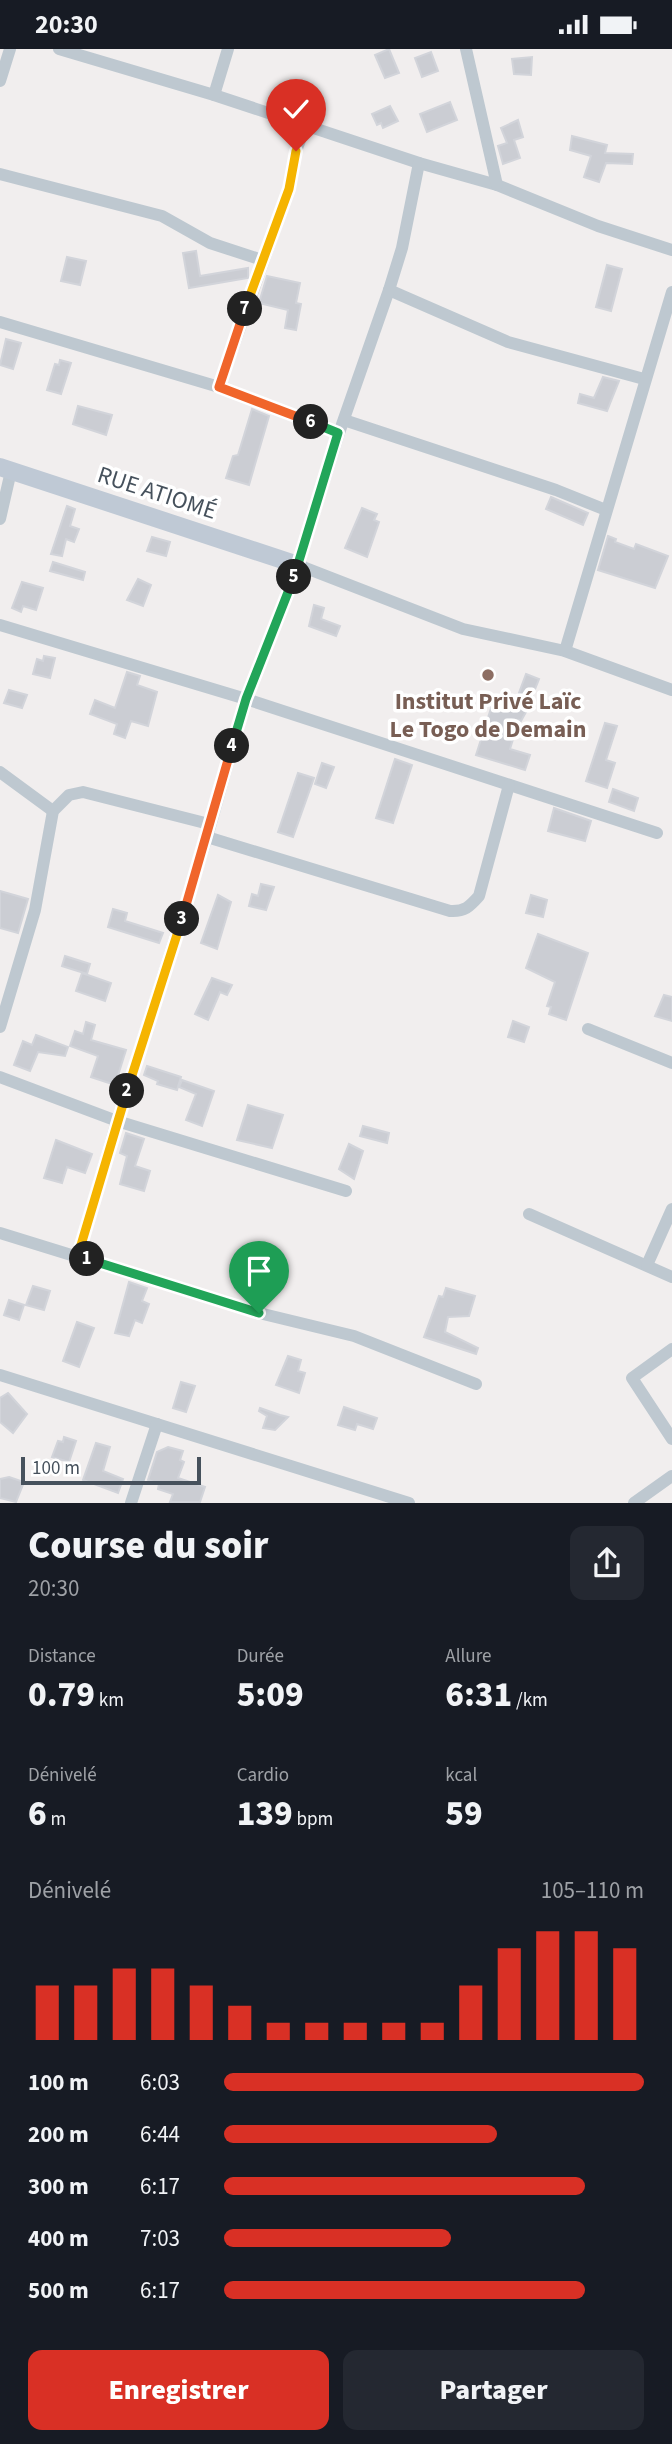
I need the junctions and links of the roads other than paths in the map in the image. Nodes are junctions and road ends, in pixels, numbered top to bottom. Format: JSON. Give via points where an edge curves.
{"nodes":[{"id":1,"x":10,"y":49,"type":"edge"},
{"id":2,"x":59,"y":49,"type":"edge"},
{"id":3,"x":228,"y":49,"type":"edge"},
{"id":4,"x":466,"y":49,"type":"edge"},
{"id":5,"x":0,"y":81,"type":"edge"},
{"id":6,"x":214,"y":95,"type":"junction"},
{"id":7,"x":304,"y":127,"type":"junction"},
{"id":8,"x":419,"y":163,"type":"junction"},
{"id":9,"x":0,"y":174,"type":"edge"},
{"id":10,"x":497,"y":185,"type":"junction"},
{"id":11,"x":672,"y":250,"type":"edge"},
{"id":12,"x":262,"y":260,"type":"junction"},
{"id":13,"x":389,"y":291,"type":"junction"},
{"id":14,"x":672,"y":292,"type":"edge"},
{"id":15,"x":0,"y":322,"type":"edge"},
{"id":16,"x":644,"y":379,"type":"junction"},
{"id":17,"x":219,"y":387,"type":"junction"},
{"id":18,"x":344,"y":420,"type":"junction"},
{"id":19,"x":338,"y":433,"type":"junction"},
{"id":20,"x":6,"y":469,"type":"edge"},
{"id":21,"x":606,"y":510,"type":"junction"},
{"id":22,"x":0,"y":519,"type":"edge"},
{"id":23,"x":298,"y":565,"type":"junction"},
{"id":24,"x":0,"y":625,"type":"edge"},
{"id":25,"x":565,"y":651,"type":"junction"},
{"id":26,"x":672,"y":690,"type":"edge"},
{"id":27,"x":246,"y":699,"type":"junction"},
{"id":28,"x":0,"y":772,"type":"edge"},
{"id":29,"x":509,"y":785,"type":"junction"},
{"id":30,"x":53,"y":811,"type":"junction"},
{"id":31,"x":208,"y":830,"type":"junction"},
{"id":32,"x":657,"y":833,"type":"dead end"},
{"id":33,"x":0,"y":1027,"type":"edge"},
{"id":34,"x":588,"y":1030,"type":"dead end"},
{"id":35,"x":672,"y":1063,"type":"edge"},
{"id":36,"x":0,"y":1077,"type":"edge"},
{"id":37,"x":117,"y":1121,"type":"junction"},
{"id":38,"x":346,"y":1191,"type":"dead end"},
{"id":39,"x":672,"y":1209,"type":"edge"},
{"id":40,"x":529,"y":1214,"type":"dead end"},
{"id":41,"x":0,"y":1233,"type":"edge"},
{"id":42,"x":78,"y":1255,"type":"junction"},
{"id":43,"x":647,"y":1265,"type":"junction"},
{"id":44,"x":672,"y":1277,"type":"edge"},
{"id":45,"x":672,"y":1349,"type":"edge"},
{"id":46,"x":0,"y":1375,"type":"edge"},
{"id":47,"x":476,"y":1384,"type":"dead end"},
{"id":48,"x":157,"y":1423,"type":"junction"},
{"id":49,"x":672,"y":1439,"type":"edge"},
{"id":50,"x":672,"y":1476,"type":"edge"},
{"id":51,"x":131,"y":1503,"type":"edge"},
{"id":52,"x":409,"y":1503,"type":"edge"},
{"id":53,"x":634,"y":1503,"type":"edge"}],
"edges":[{"from":1,"to":5,"type":"street"},
{"from":2,"to":6,"type":"street"},
{"from":3,"to":6,"type":"street"},
{"from":4,"to":10,"type":"street"},
{"from":6,"to":7,"type":"street"},
{"from":7,"to":8,"type":"street"},
{"from":7,"to":12,"type":"street","via":[[289,189]]},
{"from":8,"to":10,"type":"street"},
{"from":8,"to":13,"type":"street"},
{"from":9,"to":12,"type":"street","via":[[162,216],[210,243]]},
{"from":10,"to":11,"type":"street"},
{"from":12,"to":17,"type":"street"},
{"from":13,"to":16,"type":"street","via":[[508,342]]},
{"from":13,"to":18,"type":"street"},
{"from":14,"to":16,"type":"street"},
{"from":15,"to":17,"type":"street"},
{"from":16,"to":21,"type":"street"},
{"from":17,"to":19,"type":"street"},
{"from":18,"to":19,"type":"street"},
{"from":18,"to":21,"type":"street"},
{"from":19,"to":23,"type":"street"},
{"from":20,"to":22,"type":"street"},
{"from":20,"to":23,"type":"street","name":"RUE ATIOMÉ"},
{"from":21,"to":25,"type":"street"},
{"from":23,"to":25,"type":"street","via":[[463,629]]},
{"from":23,"to":27,"type":"street"},
{"from":24,"to":27,"type":"street"},
{"from":25,"to":26,"type":"street"},
{"from":27,"to":29,"type":"street"},
{"from":27,"to":31,"type":"street"},
{"from":28,"to":30,"type":"street"},
{"from":29,"to":31,"type":"street","via":[[479,896],[460,912]]},
{"from":29,"to":32,"type":"street"},
{"from":30,"to":31,"type":"street","via":[[69,795],[83,792]]},
{"from":30,"to":33,"type":"street","via":[[35,910]]},
{"from":31,"to":37,"type":"street"},
{"from":34,"to":35,"type":"street"},
{"from":36,"to":37,"type":"street"},
{"from":37,"to":38,"type":"street"},
{"from":37,"to":42,"type":"street"},
{"from":39,"to":43,"type":"street"},
{"from":40,"to":43,"type":"street"},
{"from":41,"to":42,"type":"street"},
{"from":42,"to":47,"type":"street","via":[[259,1313],[354,1336]]},
{"from":43,"to":44,"type":"street"},
{"from":45,"to":49,"type":"street","via":[[632,1378]]},
{"from":46,"to":48,"type":"street"},
{"from":48,"to":51,"type":"street"},
{"from":48,"to":52,"type":"street"},
{"from":50,"to":53,"type":"street"}]}
